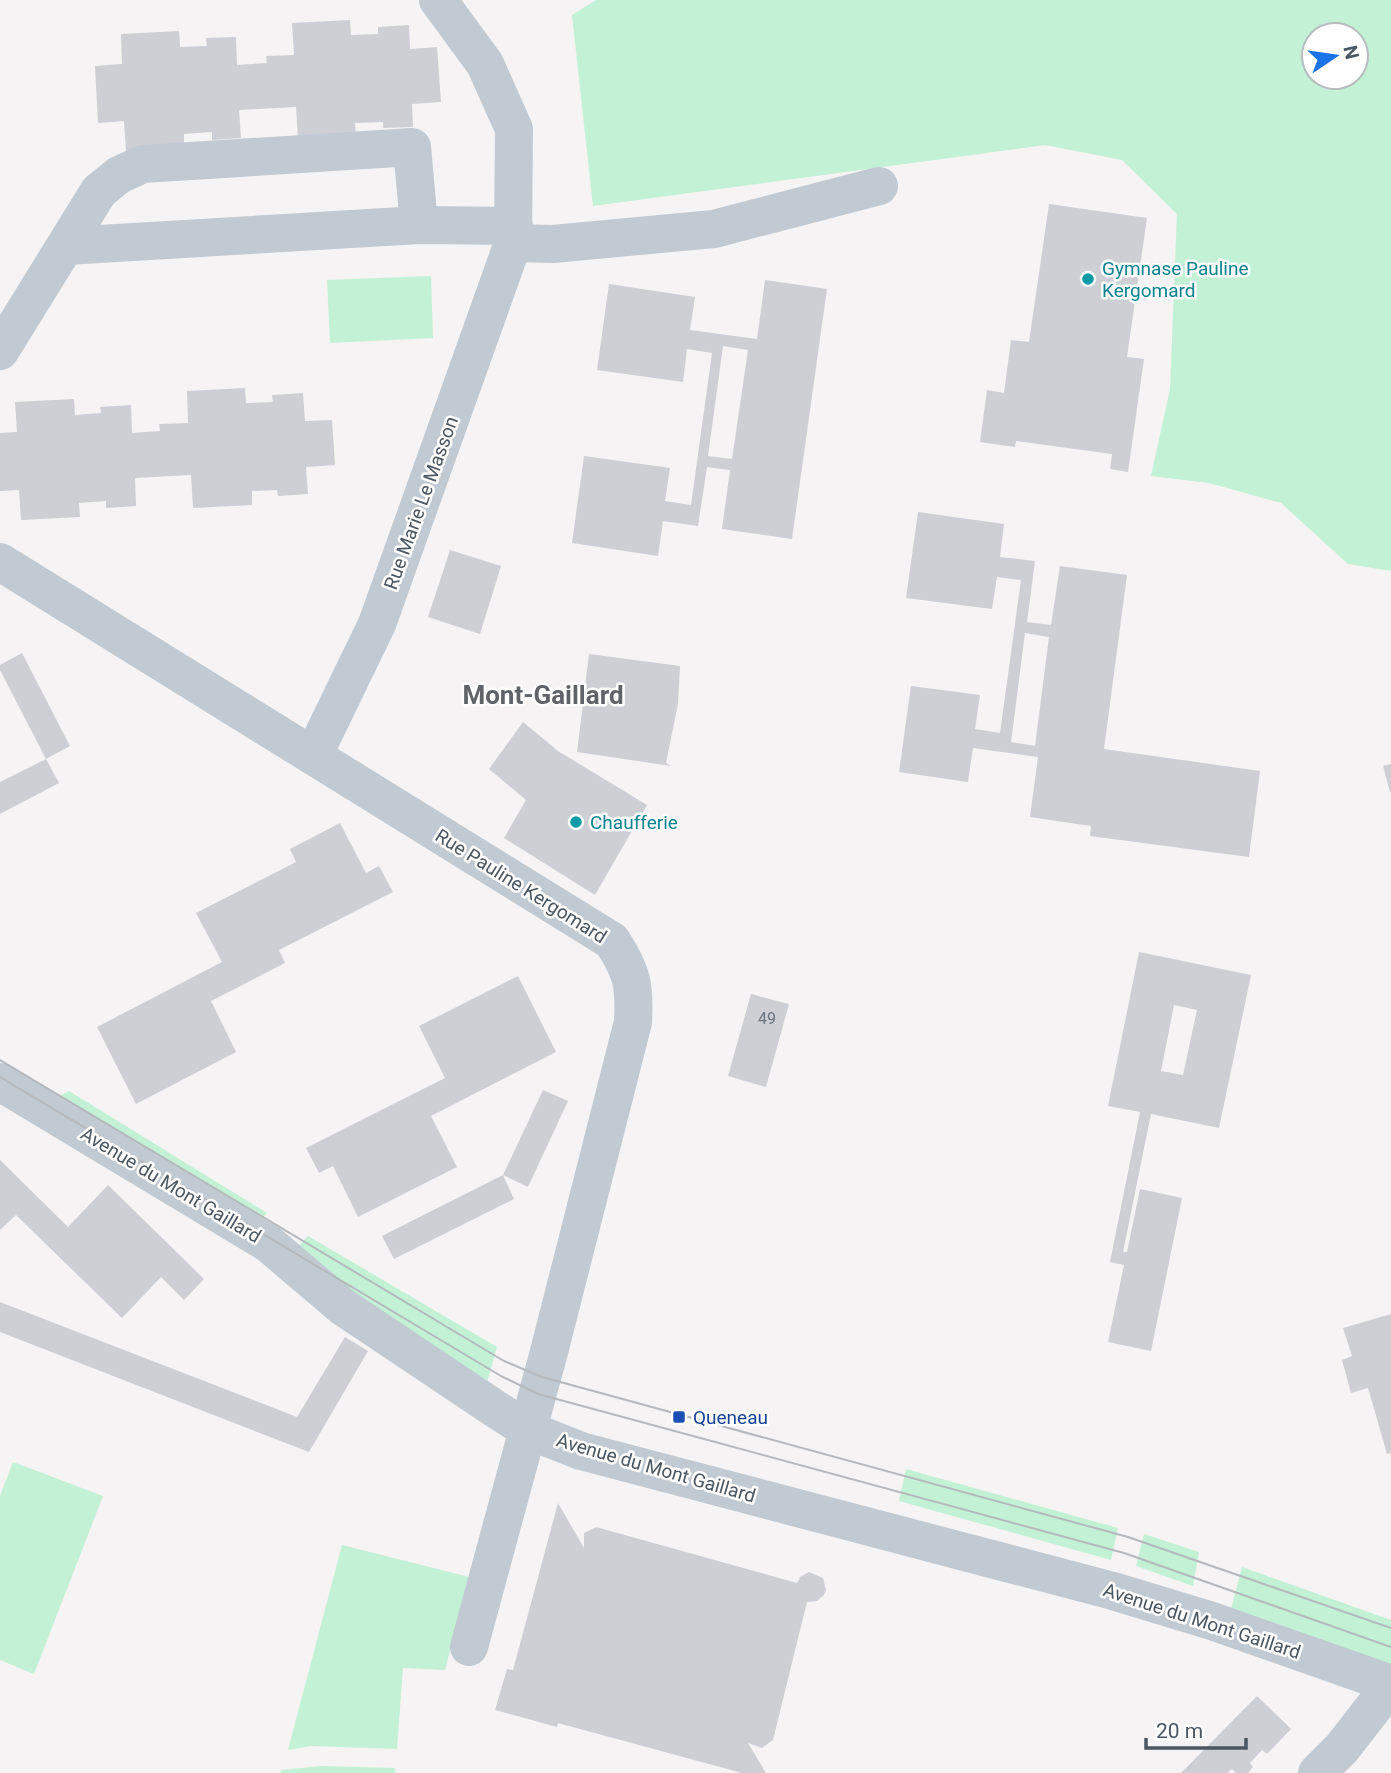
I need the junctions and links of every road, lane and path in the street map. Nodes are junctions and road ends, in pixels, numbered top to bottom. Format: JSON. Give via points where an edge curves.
{"nodes":[{"id":1,"x":438,"y":0,"type":"edge"},
{"id":2,"x":879,"y":186,"type":"dead end"},
{"id":3,"x":419,"y":225,"type":"junction"},
{"id":4,"x":513,"y":235,"type":"junction"},
{"id":5,"x":66,"y":246,"type":"junction"},
{"id":6,"x":0,"y":351,"type":"edge"},
{"id":7,"x":0,"y":562,"type":"edge"},
{"id":8,"x":313,"y":756,"type":"junction"},
{"id":9,"x":0,"y":1082,"type":"edge"},
{"id":10,"x":528,"y":1430,"type":"junction"},
{"id":11,"x":469,"y":1647,"type":"dead end"},
{"id":12,"x":1391,"y":1685,"type":"edge"},
{"id":13,"x":1317,"y":1773,"type":"edge"}],
"edges":[{"from":1,"to":4,"type":"street","name":"Rue Marie Le Masson","via":[[485,64],[514,129]]},
{"from":2,"to":4,"type":"street","via":[[715,229],[553,244]]},
{"from":3,"to":4,"type":"street"},
{"from":3,"to":5,"type":"street"},
{"from":3,"to":5,"type":"street","via":[[412,147],[143,164],[119,174],[99,191]]},
{"from":4,"to":8,"type":"street","name":"Rue Marie Le Masson","via":[[377,624]]},
{"from":5,"to":6,"type":"street"},
{"from":7,"to":8,"type":"street","name":"Rue Pauline Kergomard"},
{"from":8,"to":10,"type":"street","name":"Rue Pauline Kergomard","via":[[611,941],[630,968],[632,1022]]},
{"from":9,"to":10,"type":"street","name":"Avenue du Mont Gaillard","via":[[270,1244],[343,1307]]},
{"from":10,"to":11,"type":"street","name":"Rue Pauline Kergomard"},
{"from":10,"to":12,"type":"street","name":"Avenue du Mont Gaillard","via":[[580,1451],[1212,1620]]},
{"from":12,"to":13,"type":"street"}]}
